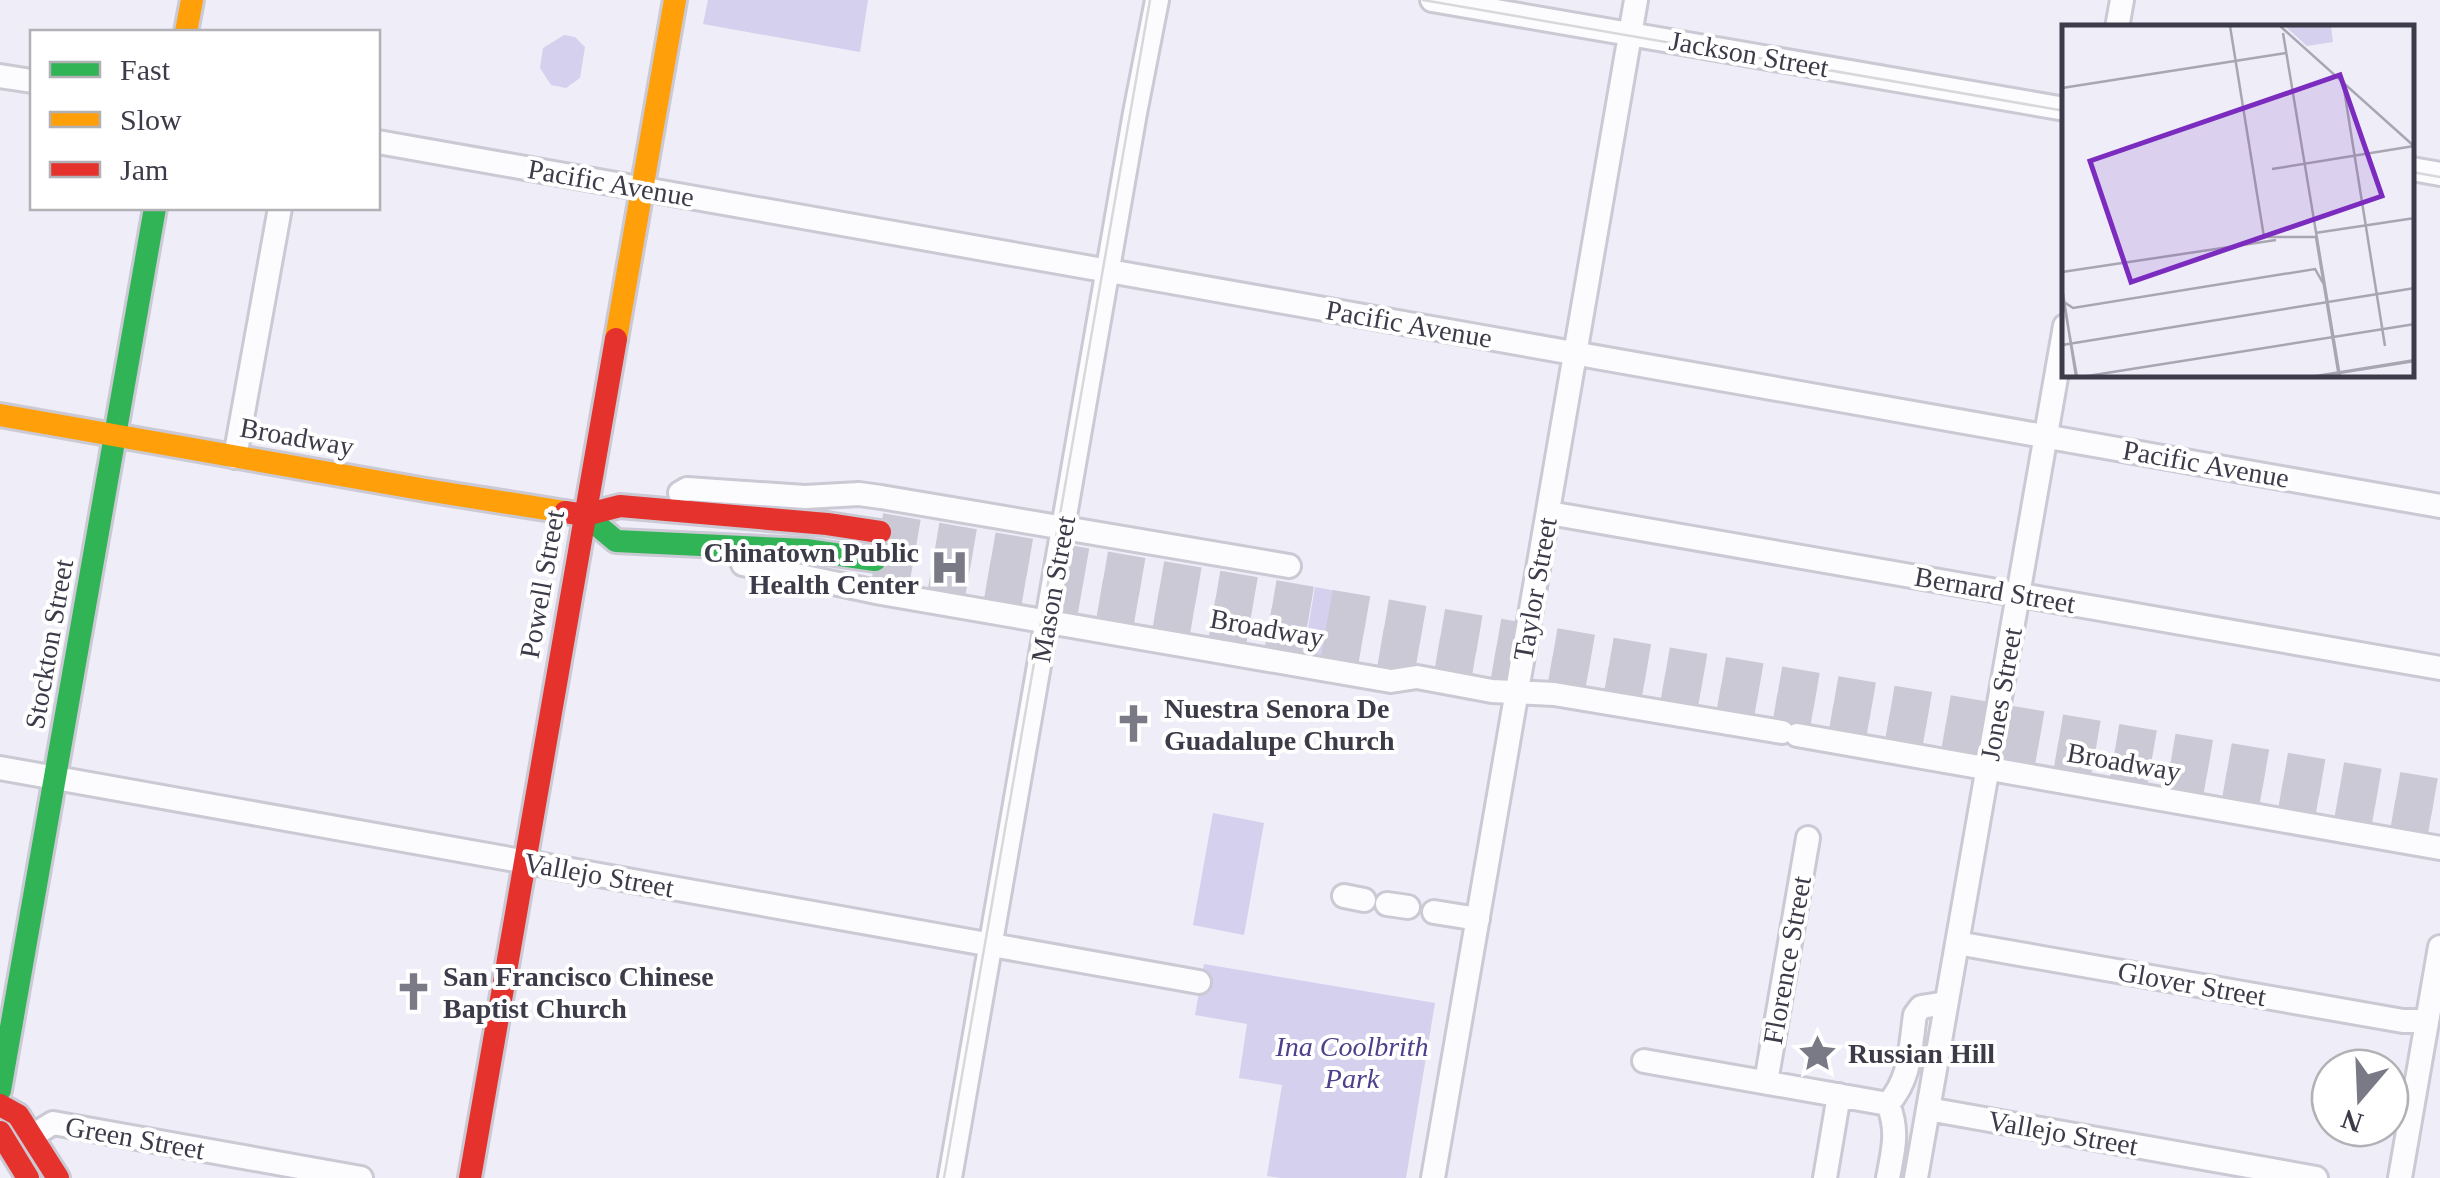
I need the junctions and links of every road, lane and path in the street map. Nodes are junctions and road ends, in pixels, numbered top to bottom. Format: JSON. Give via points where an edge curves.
{"nodes":[{"id":1,"x":192,"y":0,"type":"edge"},
{"id":2,"x":675,"y":0,"type":"edge"},
{"id":3,"x":1157,"y":0,"type":"edge"},
{"id":4,"x":1432,"y":0,"type":"edge"},
{"id":5,"x":1636,"y":0,"type":"edge"},
{"id":6,"x":2122,"y":0,"type":"edge"},
{"id":7,"x":2118,"y":25,"type":"edge"},
{"id":8,"x":186,"y":30,"type":"edge"},
{"id":9,"x":1630,"y":34,"type":"junction"},
{"id":10,"x":0,"y":76,"type":"edge"},
{"id":11,"x":30,"y":81,"type":"edge"},
{"id":12,"x":2062,"y":108,"type":"edge"},
{"id":13,"x":380,"y":142,"type":"edge"},
{"id":14,"x":2415,"y":170,"type":"edge"},
{"id":15,"x":2440,"y":174,"type":"edge"},
{"id":16,"x":642,"y":189,"type":"junction"},
{"id":17,"x":156,"y":210,"type":"edge"},
{"id":18,"x":280,"y":210,"type":"edge"},
{"id":19,"x":1108,"y":271,"type":"junction"},
{"id":20,"x":2062,"y":343,"type":"edge"},
{"id":21,"x":1577,"y":354,"type":"junction"},
{"id":22,"x":0,"y":415,"type":"edge"},
{"id":23,"x":116,"y":436,"type":"junction"},
{"id":24,"x":2046,"y":436,"type":"junction"},
{"id":25,"x":235,"y":457,"type":"junction"},
{"id":26,"x":676,"y":502,"type":"junction"},
{"id":27,"x":2440,"y":506,"type":"edge"},
{"id":28,"x":1549,"y":512,"type":"junction"},
{"id":29,"x":585,"y":515,"type":"junction"},
{"id":30,"x":1064,"y":526,"type":"junction"},
{"id":31,"x":880,"y":532,"type":"tunnel mouth"},
{"id":32,"x":720,"y":547,"type":"junction"},
{"id":33,"x":875,"y":560,"type":"tunnel mouth"},
{"id":34,"x":1289,"y":566,"type":"dead end"},
{"id":35,"x":2018,"y":594,"type":"junction"},
{"id":36,"x":1047,"y":621,"type":"junction"},
{"id":37,"x":2440,"y":668,"type":"edge"},
{"id":38,"x":1516,"y":690,"type":"junction"},
{"id":39,"x":0,"y":768,"type":"edge"},
{"id":40,"x":1988,"y":768,"type":"junction"},
{"id":41,"x":56,"y":778,"type":"junction"},
{"id":42,"x":1808,"y":838,"type":"dead end"},
{"id":43,"x":2440,"y":848,"type":"edge"},
{"id":44,"x":526,"y":862,"type":"junction"},
{"id":45,"x":1434,"y":912,"type":"dead end"},
{"id":46,"x":1478,"y":919,"type":"junction"},
{"id":47,"x":991,"y":944,"type":"junction"},
{"id":48,"x":1957,"y":944,"type":"junction"},
{"id":49,"x":2440,"y":946,"type":"edge"},
{"id":50,"x":1198,"y":982,"type":"dead end"},
{"id":51,"x":1946,"y":1003,"type":"junction"},
{"id":52,"x":2427,"y":1021,"type":"junction"},
{"id":53,"x":1644,"y":1061,"type":"dead end"},
{"id":54,"x":1766,"y":1082,"type":"junction"},
{"id":55,"x":0,"y":1090,"type":"edge"},
{"id":56,"x":1840,"y":1095,"type":"junction"},
{"id":57,"x":1888,"y":1104,"type":"junction"},
{"id":58,"x":0,"y":1105,"type":"edge"},
{"id":59,"x":1928,"y":1109,"type":"junction"},
{"id":60,"x":0,"y":1132,"type":"edge"},
{"id":61,"x":32,"y":1136,"type":"junction"},
{"id":62,"x":15,"y":1170,"type":"edge"},
{"id":63,"x":58,"y":1178,"type":"edge"},
{"id":64,"x":361,"y":1178,"type":"edge"},
{"id":65,"x":470,"y":1178,"type":"edge"},
{"id":66,"x":950,"y":1178,"type":"edge"},
{"id":67,"x":1433,"y":1178,"type":"edge"},
{"id":68,"x":1824,"y":1178,"type":"edge"},
{"id":69,"x":1888,"y":1178,"type":"edge"},
{"id":70,"x":1916,"y":1178,"type":"edge"},
{"id":71,"x":2316,"y":1178,"type":"edge"},
{"id":72,"x":2400,"y":1178,"type":"edge"}],
"edges":[{"from":1,"to":8,"type":"street"},
{"from":2,"to":16,"type":"street","name":"Powell Street"},
{"from":3,"to":19,"type":"street","name":"Mason Street"},
{"from":4,"to":9,"type":"street","name":"Jackson Street"},
{"from":5,"to":9,"type":"street","name":"Taylor Street"},
{"from":6,"to":7,"type":"street"},
{"from":9,"to":12,"type":"street","name":"Jackson Street"},
{"from":9,"to":21,"type":"street","name":"Taylor Street"},
{"from":10,"to":11,"type":"street"},
{"from":13,"to":16,"type":"street","name":"Pacific Avenue"},
{"from":14,"to":15,"type":"street"},
{"from":16,"to":19,"type":"street","name":"Pacific Avenue"},
{"from":16,"to":29,"type":"street","name":"Powell Street"},
{"from":17,"to":23,"type":"street","name":"Stockton Street"},
{"from":18,"to":25,"type":"street"},
{"from":19,"to":21,"type":"street","name":"Pacific Avenue"},
{"from":19,"to":30,"type":"street","name":"Mason Street"},
{"from":20,"to":24,"type":"street","name":"Jones Street"},
{"from":21,"to":24,"type":"street","name":"Pacific Avenue"},
{"from":21,"to":28,"type":"street","name":"Taylor Street"},
{"from":22,"to":23,"type":"street","name":"Broadway"},
{"from":23,"to":25,"type":"street","name":"Broadway"},
{"from":23,"to":41,"type":"street","name":"Stockton Street"},
{"from":24,"to":27,"type":"street","name":"Pacific Avenue"},
{"from":24,"to":35,"type":"street","name":"Jones Street"},
{"from":25,"to":29,"type":"street","name":"Broadway"},
{"from":26,"to":29,"type":"street","name":"Broadway"},
{"from":26,"to":30,"type":"street","name":"Broadway","via":[[687,489],[805,498],[859,494]]},
{"from":26,"to":31,"type":"street","name":"Broadway"},
{"from":28,"to":35,"type":"street","name":"Bernard Street"},
{"from":28,"to":38,"type":"street","name":"Taylor Street"},
{"from":29,"to":32,"type":"street","name":"Broadway","via":[[616,541]]},
{"from":29,"to":44,"type":"street","name":"Powell Street"},
{"from":30,"to":34,"type":"street","name":"Broadway"},
{"from":30,"to":36,"type":"street","name":"Mason Street"},
{"from":32,"to":33,"type":"street","name":"Broadway"},
{"from":32,"to":36,"type":"street","name":"Broadway","via":[[743,564]]},
{"from":35,"to":37,"type":"street","name":"Bernard Street"},
{"from":35,"to":40,"type":"street","name":"Jones Street"},
{"from":36,"to":38,"type":"street","name":"Broadway","via":[[1391,681],[1417,677]]},
{"from":36,"to":47,"type":"street","name":"Mason Street"},
{"from":38,"to":40,"type":"street","name":"Broadway"},
{"from":38,"to":46,"type":"street","name":"Taylor Street"},
{"from":39,"to":41,"type":"street","name":"Vallejo Street"},
{"from":40,"to":43,"type":"street","name":"Broadway"},
{"from":40,"to":48,"type":"street","name":"Jones Street"},
{"from":41,"to":44,"type":"street","name":"Vallejo Street"},
{"from":41,"to":55,"type":"street","name":"Stockton Street"},
{"from":42,"to":54,"type":"street","name":"Florence Street"},
{"from":44,"to":47,"type":"street","name":"Vallejo Street"},
{"from":44,"to":65,"type":"street","name":"Powell Street"},
{"from":45,"to":46,"type":"street"},
{"from":46,"to":67,"type":"street","name":"Taylor Street"},
{"from":47,"to":50,"type":"street","name":"Vallejo Street"},
{"from":47,"to":66,"type":"street","name":"Mason Street"},
{"from":48,"to":51,"type":"street","name":"Jones Street"},
{"from":48,"to":52,"type":"street","name":"Glover Street"},
{"from":49,"to":52,"type":"street"},
{"from":51,"to":57,"type":"street","via":[[1921,1007],[1915,1016],[1905,1080]]},
{"from":51,"to":59,"type":"street","name":"Jones Street"},
{"from":52,"to":72,"type":"street"},
{"from":53,"to":54,"type":"street"},
{"from":54,"to":56,"type":"street"},
{"from":56,"to":57,"type":"street"},
{"from":56,"to":68,"type":"street"},
{"from":57,"to":69,"type":"street","via":[[1896,1135]]},
{"from":58,"to":61,"type":"street","via":[[18,1114]]},
{"from":59,"to":70,"type":"street","name":"Jones Street"},
{"from":59,"to":71,"type":"street","name":"Vallejo Street"},
{"from":60,"to":62,"type":"street"},
{"from":61,"to":63,"type":"street"},
{"from":61,"to":64,"type":"street","name":"Green Street","via":[[54,1123]]}]}
